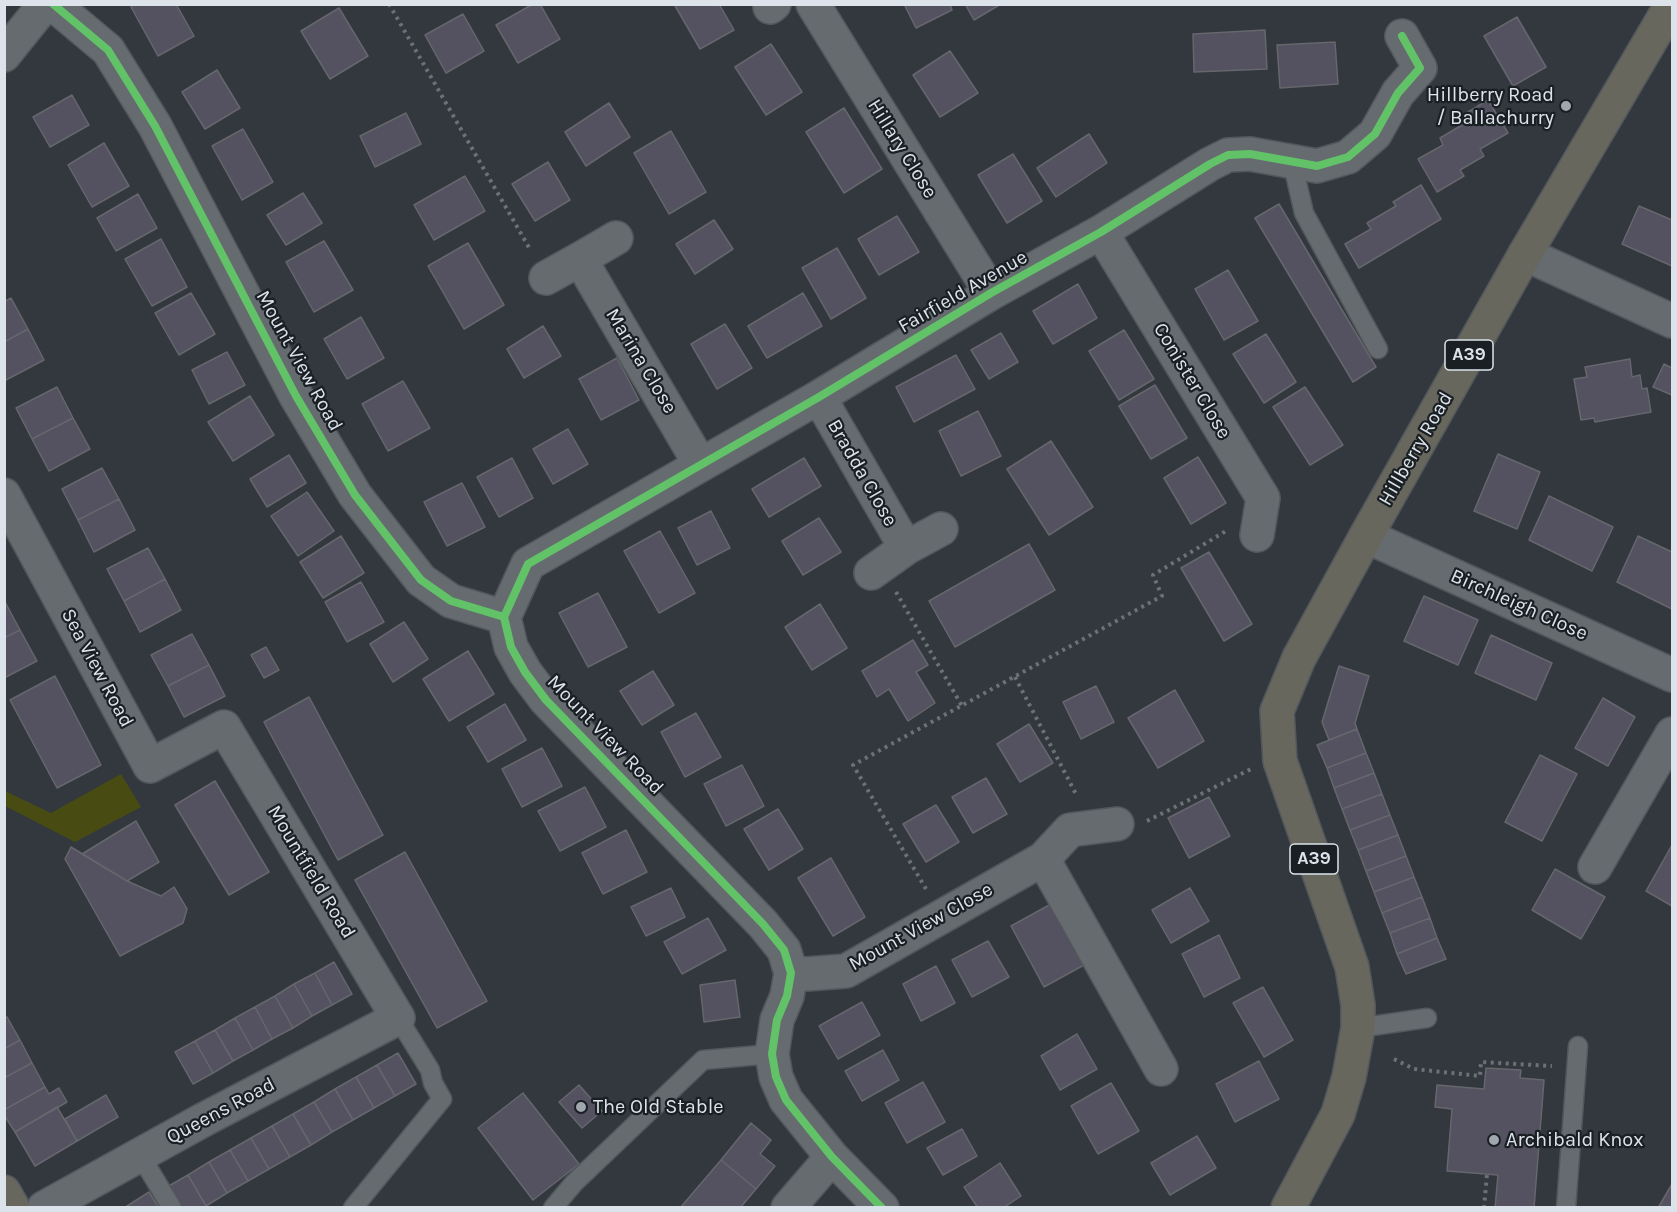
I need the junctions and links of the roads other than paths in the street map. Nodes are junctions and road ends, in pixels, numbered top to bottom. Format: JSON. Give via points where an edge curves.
{"nodes":[{"id":1,"x":45,"y":4,"type":"edge"},
{"id":2,"x":53,"y":4,"type":"edge"},
{"id":3,"x":813,"y":4,"type":"edge"},
{"id":4,"x":1672,"y":4,"type":"edge"},
{"id":5,"x":1402,"y":36,"type":"dead end"},
{"id":6,"x":4,"y":55,"type":"edge"},
{"id":7,"x":1292,"y":161,"type":"junction"},
{"id":8,"x":1101,"y":232,"type":"junction"},
{"id":9,"x":616,"y":238,"type":"dead end"},
{"id":10,"x":1525,"y":254,"type":"junction"},
{"id":11,"x":580,"y":259,"type":"junction"},
{"id":12,"x":546,"y":278,"type":"road end"},
{"id":13,"x":991,"y":293,"type":"junction"},
{"id":14,"x":1672,"y":321,"type":"edge"},
{"id":15,"x":1378,"y":349,"type":"dead end"},
{"id":16,"x":819,"y":397,"type":"junction"},
{"id":17,"x":700,"y":464,"type":"junction"},
{"id":18,"x":4,"y":495,"type":"edge"},
{"id":19,"x":941,"y":529,"type":"dead end"},
{"id":20,"x":1258,"y":530,"type":"road end"},
{"id":21,"x":1366,"y":536,"type":"junction"},
{"id":22,"x":504,"y":617,"type":"junction"},
{"id":23,"x":1672,"y":675,"type":"edge"},
{"id":24,"x":224,"y":727,"type":"joint"},
{"id":25,"x":1672,"y":734,"type":"edge"},
{"id":26,"x":1105,"y":826,"type":"road end"},
{"id":27,"x":1043,"y":858,"type":"junction"},
{"id":28,"x":1596,"y":868,"type":"dead end"},
{"id":29,"x":792,"y":973,"type":"junction"},
{"id":30,"x":398,"y":1018,"type":"junction"},
{"id":31,"x":1427,"y":1018,"type":"dead end"},
{"id":32,"x":1358,"y":1028,"type":"junction"},
{"id":33,"x":1578,"y":1046,"type":"dead end"},
{"id":34,"x":772,"y":1054,"type":"junction"},
{"id":35,"x":1161,"y":1069,"type":"dead end"},
{"id":36,"x":140,"y":1155,"type":"junction"},
{"id":37,"x":832,"y":1158,"type":"junction"},
{"id":38,"x":4,"y":1192,"type":"edge"},
{"id":39,"x":1291,"y":1206,"type":"edge"},
{"id":40,"x":14,"y":1208,"type":"edge"},
{"id":41,"x":44,"y":1208,"type":"edge"},
{"id":42,"x":172,"y":1208,"type":"edge"},
{"id":43,"x":353,"y":1208,"type":"edge"},
{"id":44,"x":553,"y":1208,"type":"edge"},
{"id":45,"x":788,"y":1208,"type":"edge"},
{"id":46,"x":882,"y":1208,"type":"edge"},
{"id":47,"x":1566,"y":1208,"type":"edge"}],
"edges":[{"from":1,"to":6,"type":"street"},
{"from":2,"to":22,"type":"street","name":"Mount View Road","via":[[108,50],[156,126],[296,396],[355,495],[421,580],[451,601]]},
{"from":3,"to":13,"type":"street","name":"Hillary Close"},
{"from":4,"to":10,"type":"highway","name":"Hillberry Road","number":"A39"},
{"from":5,"to":7,"type":"street","name":"Fairfield Avenue","via":[[1420,68],[1398,93],[1375,134],[1348,157],[1317,166]]},
{"from":7,"to":8,"type":"street","name":"Fairfield Avenue","via":[[1250,154],[1228,156]]},
{"from":7,"to":15,"type":"lane","via":[[1304,213]]},
{"from":8,"to":13,"type":"street","name":"Fairfield Avenue"},
{"from":8,"to":20,"type":"street","name":"Conister Close","via":[[1263,498]]},
{"from":9,"to":11,"type":"street"},
{"from":10,"to":14,"type":"street"},
{"from":10,"to":21,"type":"highway","name":"Hillberry Road","number":"A39"},
{"from":11,"to":12,"type":"street"},
{"from":11,"to":17,"type":"street","name":"Marina Close"},
{"from":13,"to":16,"type":"street","name":"Fairfield Avenue"},
{"from":16,"to":17,"type":"street","name":"Fairfield Avenue"},
{"from":16,"to":19,"type":"street","name":"Bradda Close","via":[[886,562]]},
{"from":17,"to":22,"type":"street","name":"Fairfield Avenue","via":[[528,564]]},
{"from":18,"to":24,"type":"street","name":"Sea View Road","via":[[150,766]]},
{"from":21,"to":23,"type":"street","name":"Birchleigh Close"},
{"from":21,"to":32,"type":"highway","name":"Hillberry Road","number":"A39","via":[[1299,658],[1277,711],[1280,761],[1352,967]]},
{"from":22,"to":29,"type":"street","name":"Mount View Road","via":[[511,647],[546,700],[763,924],[784,950]]},
{"from":24,"to":30,"type":"street","name":"Mountfield Road"},
{"from":25,"to":28,"type":"street"},
{"from":26,"to":27,"type":"street","name":"Mount View Close","via":[[1070,830]]},
{"from":27,"to":29,"type":"street","name":"Mount View Close","via":[[846,971]]},
{"from":27,"to":35,"type":"street"},
{"from":29,"to":34,"type":"street","via":[[777,1020]]},
{"from":30,"to":36,"type":"street","name":"Queens Road"},
{"from":30,"to":43,"type":"lane","via":[[430,1070],[442,1099]]},
{"from":31,"to":32,"type":"lane"},
{"from":32,"to":39,"type":"highway","number":"A39","via":[[1338,1114]]},
{"from":33,"to":47,"type":"lane"},
{"from":34,"to":37,"type":"street","via":[[786,1100]]},
{"from":34,"to":44,"type":"lane","via":[[703,1060]]},
{"from":36,"to":41,"type":"street","name":"Queens Road"},
{"from":36,"to":42,"type":"lane"},
{"from":37,"to":45,"type":"street"},
{"from":37,"to":46,"type":"street"},
{"from":38,"to":40,"type":"highway"}]}
